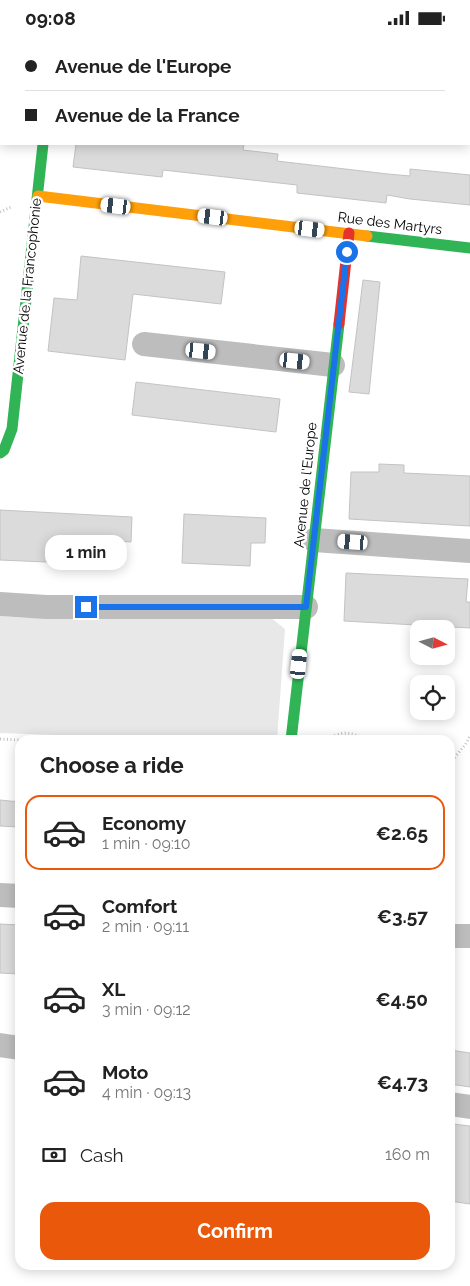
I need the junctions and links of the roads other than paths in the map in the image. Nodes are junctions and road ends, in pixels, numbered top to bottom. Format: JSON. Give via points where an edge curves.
{"nodes":[{"id":1,"x":43,"y":145,"type":"edge"},
{"id":2,"x":38,"y":197,"type":"junction"},
{"id":3,"x":349,"y":233,"type":"junction"},
{"id":4,"x":470,"y":248,"type":"edge"},
{"id":5,"x":144,"y":344,"type":"dead end"},
{"id":6,"x":333,"y":365,"type":"junction"},
{"id":7,"x":0,"y":453,"type":"edge"},
{"id":8,"x":314,"y":539,"type":"junction"},
{"id":9,"x":470,"y":551,"type":"edge"},
{"id":10,"x":0,"y":604,"type":"edge"},
{"id":11,"x":306,"y":607,"type":"junction"},
{"id":12,"x":291,"y":735,"type":"edge"},
{"id":13,"x":0,"y":895,"type":"edge"},
{"id":14,"x":15,"y":896,"type":"edge"},
{"id":15,"x":455,"y":936,"type":"edge"},
{"id":16,"x":470,"y":936,"type":"edge"},
{"id":17,"x":0,"y":1045,"type":"edge"},
{"id":18,"x":15,"y":1047,"type":"edge"},
{"id":19,"x":455,"y":1105,"type":"edge"},
{"id":20,"x":470,"y":1107,"type":"edge"}],
"edges":[{"from":1,"to":2,"type":"street","name":"Avenue de la Francophonie"},
{"from":2,"to":3,"type":"street","name":"Rue des Martyrs"},
{"from":2,"to":7,"type":"street","name":"Avenue de la Francophonie","via":[[12,429]]},
{"from":3,"to":4,"type":"street","name":"Rue des Martyrs"},
{"from":3,"to":6,"type":"street","name":"Avenue de l'Europe"},
{"from":5,"to":6,"type":"street"},
{"from":6,"to":8,"type":"street","name":"Avenue de l'Europe"},
{"from":8,"to":9,"type":"street"},
{"from":8,"to":11,"type":"street","name":"Avenue de l'Europe"},
{"from":10,"to":11,"type":"street","via":[[46,607]]},
{"from":11,"to":12,"type":"street","name":"Avenue de l'Europe"},
{"from":13,"to":14,"type":"street"},
{"from":15,"to":16,"type":"street"},
{"from":17,"to":18,"type":"street"},
{"from":19,"to":20,"type":"street"}]}
